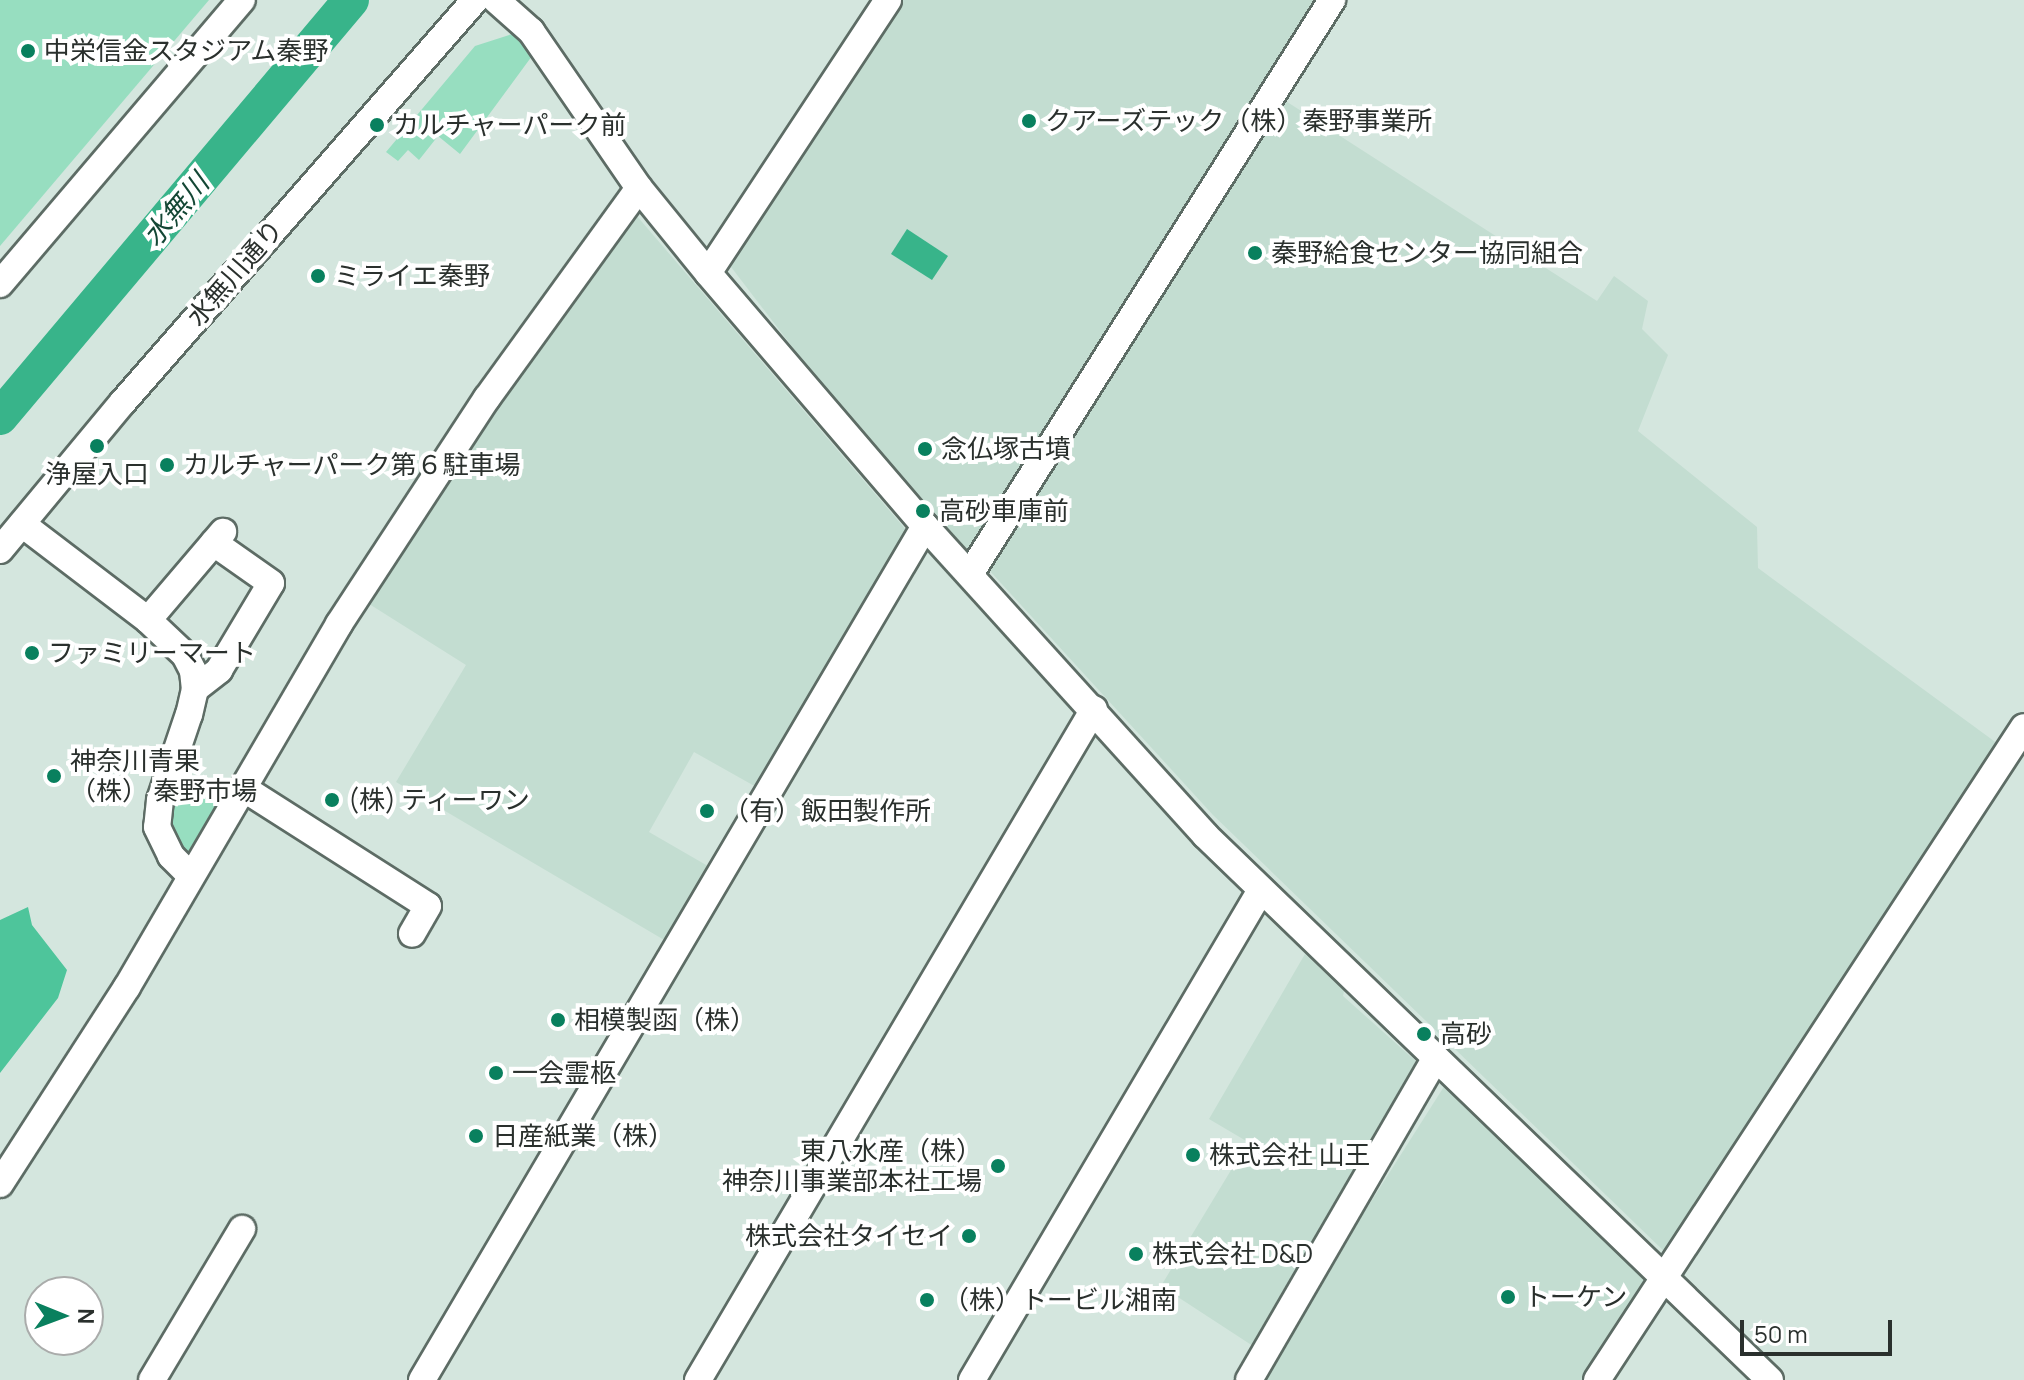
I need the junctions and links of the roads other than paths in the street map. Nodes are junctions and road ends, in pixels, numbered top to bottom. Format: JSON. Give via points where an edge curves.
{"nodes":[{"id":1,"x":242,"y":0,"type":"edge"},
{"id":2,"x":475,"y":0,"type":"edge"},
{"id":3,"x":496,"y":0,"type":"edge"},
{"id":4,"x":888,"y":0,"type":"edge"},
{"id":5,"x":1332,"y":0,"type":"edge"},
{"id":6,"x":639,"y":188,"type":"junction"},
{"id":7,"x":708,"y":273,"type":"junction"},
{"id":8,"x":0,"y":284,"type":"edge"},
{"id":9,"x":22,"y":524,"type":"junction"},
{"id":10,"x":925,"y":526,"type":"junction"},
{"id":11,"x":0,"y":550,"type":"edge"},
{"id":12,"x":970,"y":574,"type":"junction"},
{"id":13,"x":148,"y":620,"type":"junction"},
{"id":14,"x":195,"y":689,"type":"junction"},
{"id":15,"x":1094,"y":709,"type":"junction"},
{"id":16,"x":2024,"y":727,"type":"edge"},
{"id":17,"x":243,"y":788,"type":"junction"},
{"id":18,"x":191,"y":876,"type":"junction"},
{"id":19,"x":1261,"y":890,"type":"junction"},
{"id":20,"x":412,"y":934,"type":"dead end"},
{"id":21,"x":1436,"y":1058,"type":"junction"},
{"id":22,"x":0,"y":1184,"type":"edge"},
{"id":23,"x":242,"y":1229,"type":"dead end"},
{"id":24,"x":1665,"y":1280,"type":"junction"},
{"id":25,"x":152,"y":1380,"type":"edge"},
{"id":26,"x":422,"y":1380,"type":"edge"},
{"id":27,"x":698,"y":1380,"type":"edge"},
{"id":28,"x":972,"y":1380,"type":"edge"},
{"id":29,"x":1249,"y":1380,"type":"edge"},
{"id":30,"x":1597,"y":1380,"type":"edge"},
{"id":31,"x":1770,"y":1380,"type":"edge"}],
"edges":[{"from":1,"to":8,"type":"street"},
{"from":2,"to":9,"type":"street","name":"水無川通り"},
{"from":3,"to":6,"type":"street","via":[[531,31]]},
{"from":4,"to":7,"type":"street"},
{"from":5,"to":12,"type":"street"},
{"from":6,"to":7,"type":"street"},
{"from":6,"to":17,"type":"street","via":[[487,398],[339,624]]},
{"from":7,"to":10,"type":"street"},
{"from":9,"to":11,"type":"street","name":"水無川通り"},
{"from":9,"to":13,"type":"street"},
{"from":10,"to":12,"type":"street"},
{"from":10,"to":26,"type":"street"},
{"from":12,"to":15,"type":"street"},
{"from":13,"to":14,"type":"street","via":[[185,655]]},
{"from":13,"to":14,"type":"street","via":[[220,536],[271,583],[219,670]]},
{"from":14,"to":18,"type":"street","via":[[160,800],[157,827],[171,856]]},
{"from":15,"to":19,"type":"street"},
{"from":15,"to":27,"type":"street"},
{"from":16,"to":24,"type":"street"},
{"from":17,"to":18,"type":"street"},
{"from":17,"to":20,"type":"street","via":[[428,906]]},
{"from":18,"to":22,"type":"street","via":[[127,987]]},
{"from":19,"to":21,"type":"street"},
{"from":19,"to":28,"type":"street"},
{"from":21,"to":24,"type":"street"},
{"from":21,"to":29,"type":"street"},
{"from":23,"to":25,"type":"street"},
{"from":24,"to":30,"type":"street"},
{"from":24,"to":31,"type":"street"}]}
